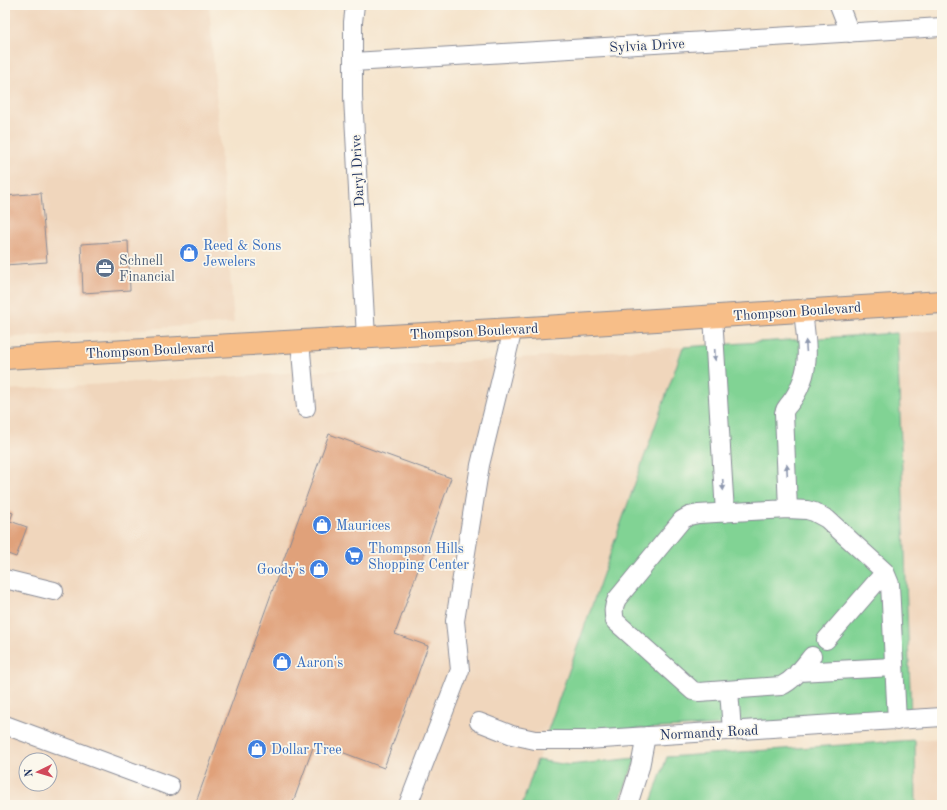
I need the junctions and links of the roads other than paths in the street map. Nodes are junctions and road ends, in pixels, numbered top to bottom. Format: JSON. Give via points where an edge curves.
{"nodes":[{"id":1,"x":355,"y":5,"type":"edge"},
{"id":2,"x":839,"y":5,"type":"edge"},
{"id":3,"x":942,"y":27,"type":"edge"},
{"id":4,"x":850,"y":33,"type":"junction"},
{"id":5,"x":353,"y":62,"type":"junction"},
{"id":6,"x":942,"y":302,"type":"edge"},
{"id":7,"x":803,"y":310,"type":"junction"},
{"id":8,"x":713,"y":316,"type":"junction"},
{"id":9,"x":513,"y":329,"type":"junction"},
{"id":10,"x":366,"y":338,"type":"junction"},
{"id":11,"x":300,"y":341,"type":"junction"},
{"id":12,"x":5,"y":358,"type":"edge"},
{"id":13,"x":306,"y":408,"type":"dead end"},
{"id":14,"x":788,"y":509,"type":"junction"},
{"id":15,"x":725,"y":513,"type":"junction"},
{"id":16,"x":885,"y":572,"type":"junction"},
{"id":17,"x":5,"y":579,"type":"edge"},
{"id":18,"x":54,"y":591,"type":"dead end"},
{"id":19,"x":826,"y":640,"type":"dead end"},
{"id":20,"x":812,"y":656,"type":"dead end"},
{"id":21,"x":893,"y":667,"type":"junction"},
{"id":22,"x":798,"y":672,"type":"junction"},
{"id":23,"x":729,"y":690,"type":"junction"},
{"id":24,"x":942,"y":717,"type":"edge"},
{"id":25,"x":897,"y":720,"type":"junction"},
{"id":26,"x":479,"y":722,"type":"dead end"},
{"id":27,"x":5,"y":725,"type":"edge"},
{"id":28,"x":732,"y":731,"type":"junction"},
{"id":29,"x":646,"y":736,"type":"junction"},
{"id":30,"x":170,"y":786,"type":"dead end"},
{"id":31,"x":408,"y":805,"type":"edge"},
{"id":32,"x":628,"y":805,"type":"edge"}],
"edges":[{"from":1,"to":5,"type":"street","name":"Daryl Drive"},
{"from":2,"to":4,"type":"street"},
{"from":3,"to":4,"type":"street","name":"Sylvia Drive"},
{"from":4,"to":5,"type":"street","name":"Sylvia Drive"},
{"from":5,"to":10,"type":"street","name":"Daryl Drive"},
{"from":6,"to":7,"type":"main road","name":"Thompson Boulevard"},
{"from":7,"to":8,"type":"main road","name":"Thompson Boulevard"},
{"from":14,"to":7,"type":"street","one_way":true,"via":[[784,413],[803,380],[806,365]]},
{"from":8,"to":9,"type":"main road","name":"Thompson Boulevard"},
{"from":8,"to":15,"type":"street","one_way":true},
{"from":9,"to":10,"type":"main road","name":"Thompson Boulevard"},
{"from":9,"to":31,"type":"street","via":[[480,465],[455,621],[460,670]]},
{"from":10,"to":11,"type":"main road","name":"Thompson Boulevard"},
{"from":11,"to":12,"type":"main road","name":"Thompson Boulevard"},
{"from":11,"to":13,"type":"street"},
{"from":14,"to":15,"type":"street"},
{"from":14,"to":16,"type":"street","via":[[807,510],[822,517]]},
{"from":15,"to":23,"type":"street","via":[[698,514],[682,520],[617,599],[613,614],[615,621],[693,691]]},
{"from":16,"to":19,"type":"street"},
{"from":16,"to":21,"type":"street","via":[[890,584]]},
{"from":17,"to":18,"type":"street"},
{"from":20,"to":22,"type":"street"},
{"from":21,"to":22,"type":"street"},
{"from":21,"to":25,"type":"street"},
{"from":22,"to":23,"type":"street","via":[[787,684],[781,686]]},
{"from":23,"to":28,"type":"street"},
{"from":24,"to":25,"type":"street","name":"Normandy Road"},
{"from":25,"to":28,"type":"street","name":"Normandy Road"},
{"from":26,"to":29,"type":"street","name":"Normandy Road","via":[[512,735],[535,740]]},
{"from":27,"to":30,"type":"street"},
{"from":28,"to":29,"type":"street","name":"Normandy Road"},
{"from":29,"to":32,"type":"street","via":[[640,767]]}]}
